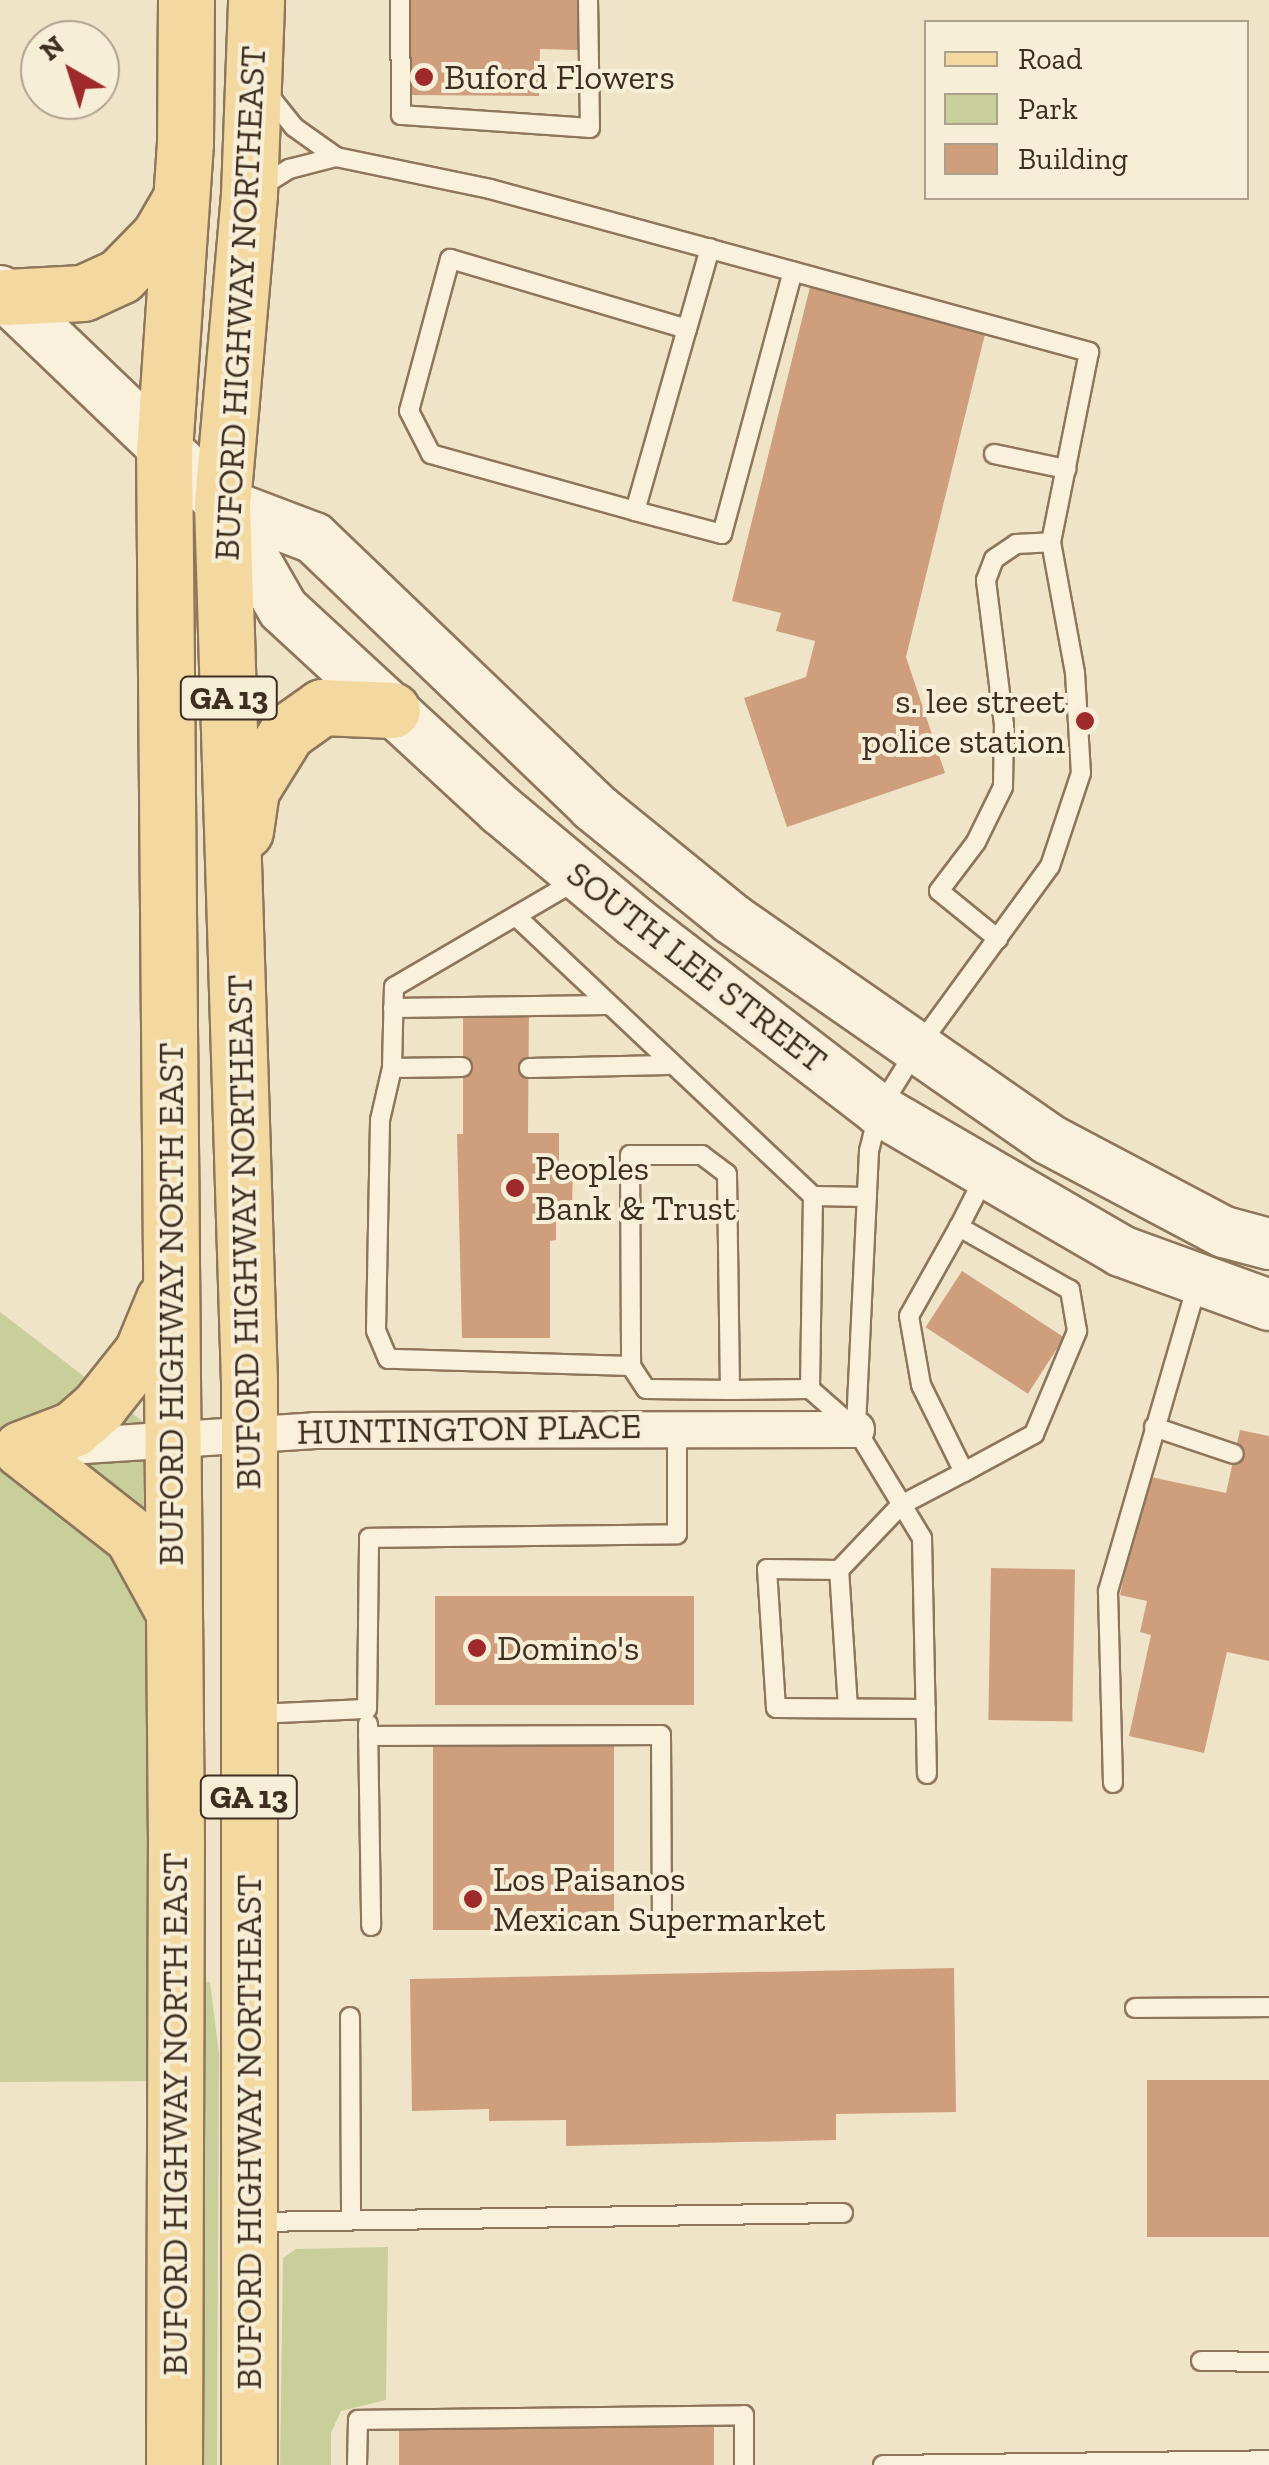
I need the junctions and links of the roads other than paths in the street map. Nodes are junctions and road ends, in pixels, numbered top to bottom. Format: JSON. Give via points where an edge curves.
{"nodes":[{"id":1,"x":186,"y":0,"type":"edge"},
{"id":2,"x":256,"y":0,"type":"edge"},
{"id":3,"x":400,"y":0,"type":"edge"},
{"id":4,"x":588,"y":0,"type":"edge"},
{"id":5,"x":253,"y":74,"type":"junction"},
{"id":6,"x":185,"y":144,"type":"joint"},
{"id":7,"x":336,"y":156,"type":"junction"},
{"id":8,"x":248,"y":194,"type":"junction"},
{"id":9,"x":181,"y":198,"type":"junction"},
{"id":10,"x":710,"y":248,"type":"junction"},
{"id":11,"x":793,"y":271,"type":"junction"},
{"id":12,"x":3,"y":294,"type":"edge"},
{"id":13,"x":687,"y":329,"type":"junction"},
{"id":14,"x":164,"y":451,"type":"junction"},
{"id":15,"x":994,"y":454,"type":"dead end"},
{"id":16,"x":1066,"y":470,"type":"junction"},
{"id":17,"x":222,"y":503,"type":"junction"},
{"id":18,"x":635,"y":511,"type":"junction"},
{"id":19,"x":1052,"y":542,"type":"junction"},
{"id":20,"x":392,"y":710,"type":"junction"},
{"id":21,"x":581,"y":876,"type":"junction"},
{"id":22,"x":236,"y":893,"type":"junction"},
{"id":23,"x":519,"y":918,"type":"junction"},
{"id":24,"x":998,"y":939,"type":"junction"},
{"id":25,"x":606,"y":1005,"type":"junction"},
{"id":26,"x":394,"y":1008,"type":"junction"},
{"id":27,"x":916,"y":1050,"type":"junction"},
{"id":28,"x":668,"y":1066,"type":"junction"},
{"id":29,"x":462,"y":1067,"type":"dead end"},
{"id":30,"x":392,"y":1068,"type":"junction"},
{"id":31,"x":528,"y":1068,"type":"dead end"},
{"id":32,"x":880,"y":1110,"type":"junction"},
{"id":33,"x":987,"y":1173,"type":"junction"},
{"id":34,"x":813,"y":1196,"type":"junction"},
{"id":35,"x":867,"y":1197,"type":"junction"},
{"id":36,"x":959,"y":1227,"type":"junction"},
{"id":37,"x":1269,"y":1244,"type":"edge"},
{"id":38,"x":1200,"y":1280,"type":"junction"},
{"id":39,"x":171,"y":1283,"type":"junction"},
{"id":40,"x":1269,"y":1305,"type":"edge"},
{"id":41,"x":631,"y":1366,"type":"junction"},
{"id":42,"x":810,"y":1389,"type":"junction"},
{"id":43,"x":730,"y":1390,"type":"junction"},
{"id":44,"x":678,"y":1426,"type":"junction"},
{"id":45,"x":1154,"y":1427,"type":"junction"},
{"id":46,"x":856,"y":1429,"type":"junction"},
{"id":47,"x":248,"y":1435,"type":"junction"},
{"id":48,"x":172,"y":1440,"type":"junction"},
{"id":49,"x":11,"y":1445,"type":"edge"},
{"id":50,"x":1234,"y":1454,"type":"dead end"},
{"id":51,"x":964,"y":1472,"type":"junction"},
{"id":52,"x":902,"y":1505,"type":"junction"},
{"id":53,"x":839,"y":1570,"type":"junction"},
{"id":54,"x":174,"y":1612,"type":"junction"},
{"id":55,"x":848,"y":1708,"type":"junction"},
{"id":56,"x":367,"y":1709,"type":"junction"},
{"id":57,"x":926,"y":1709,"type":"junction"},
{"id":58,"x":249,"y":1714,"type":"junction"},
{"id":59,"x":368,"y":1736,"type":"junction"},
{"id":60,"x":927,"y":1774,"type":"dead end"},
{"id":61,"x":1113,"y":1783,"type":"dead end"},
{"id":62,"x":662,"y":1923,"type":"dead end"},
{"id":63,"x":371,"y":1926,"type":"dead end"},
{"id":64,"x":1269,"y":2007,"type":"edge"},
{"id":65,"x":1135,"y":2008,"type":"dead end"},
{"id":66,"x":350,"y":2017,"type":"dead end"},
{"id":67,"x":842,"y":2213,"type":"dead end"},
{"id":68,"x":351,"y":2220,"type":"junction"},
{"id":69,"x":249,"y":2222,"type":"junction"},
{"id":70,"x":1200,"y":2361,"type":"dead end"},
{"id":71,"x":1269,"y":2362,"type":"edge"},
{"id":72,"x":1269,"y":2460,"type":"edge"},
{"id":73,"x":1160,"y":2463,"type":"edge"},
{"id":74,"x":174,"y":2465,"type":"edge"},
{"id":75,"x":249,"y":2465,"type":"edge"},
{"id":76,"x":357,"y":2465,"type":"edge"},
{"id":77,"x":744,"y":2465,"type":"edge"},
{"id":78,"x":882,"y":2465,"type":"edge"}],
"edges":[{"from":1,"to":6,"type":"main road","name":"BUFORD HIGHWAY NORTHEAST","number":"GA 13"},
{"from":2,"to":5,"type":"main road","name":"BUFORD HIGHWAY NORTHEAST","number":"GA 13"},
{"from":3,"to":4,"type":"lane","via":[[401,116],[590,128]]},
{"from":5,"to":7,"type":"lane","via":[[294,127]]},
{"from":5,"to":8,"type":"main road","name":"BUFORD HIGHWAY NORTHEAST","number":"GA 13"},
{"from":6,"to":9,"type":"main road","name":"BUFORD HIGHWAY NORTH EAST","number":"GA 13"},
{"from":7,"to":8,"type":"lane","via":[[289,169]]},
{"from":7,"to":10,"type":"lane"},
{"from":8,"to":17,"type":"main road","name":"BUFORD HIGHWAY NORTHEAST","number":"GA 13"},
{"from":9,"to":12,"type":"main road","via":[[159,236],[120,276],[83,293]]},
{"from":9,"to":14,"type":"main road","name":"BUFORD HIGHWAY NORTH EAST","number":"GA 13"},
{"from":10,"to":11,"type":"lane"},
{"from":10,"to":13,"type":"lane"},
{"from":11,"to":16,"type":"lane","via":[[1089,352]]},
{"from":11,"to":18,"type":"lane","via":[[722,534]]},
{"from":12,"to":14,"type":"main road","name":"SOUTH LEE STREET"},
{"from":13,"to":18,"type":"lane"},
{"from":13,"to":18,"type":"lane","via":[[450,260],[409,411],[431,454]]},
{"from":14,"to":17,"type":"main road","name":"SOUTH LEE STREET"},
{"from":14,"to":39,"type":"main road","name":"BUFORD HIGHWAY NORTH EAST","number":"GA 13"},
{"from":15,"to":16,"type":"lane"},
{"from":16,"to":19,"type":"lane"},
{"from":17,"to":20,"type":"main road","name":"SOUTH LEE STREET","via":[[283,608]]},
{"from":17,"to":22,"type":"main road","name":"BUFORD HIGHWAY NORTHEAST","number":"GA 13"},
{"from":17,"to":27,"type":"main road","name":"SOUTH LEE STREET","via":[[314,538],[593,806],[732,919]]},
{"from":19,"to":24,"type":"lane","via":[[1075,672],[1081,772],[1050,866]]},
{"from":19,"to":24,"type":"lane","via":[[1016,544],[994,559],[986,580],[1004,725],[1002,787],[976,842],[939,891]]},
{"from":20,"to":21,"type":"main road","name":"SOUTH LEE STREET"},
{"from":20,"to":22,"type":"main road","via":[[322,707],[287,732],[251,790]]},
{"from":21,"to":23,"type":"lane"},
{"from":21,"to":32,"type":"main road","name":"SOUTH LEE STREET"},
{"from":22,"to":47,"type":"main road","name":"BUFORD HIGHWAY NORTHEAST","number":"GA 13"},
{"from":23,"to":25,"type":"lane"},
{"from":23,"to":26,"type":"lane","via":[[410,974],[394,987]]},
{"from":24,"to":27,"type":"lane"},
{"from":25,"to":26,"type":"lane"},
{"from":25,"to":28,"type":"lane"},
{"from":26,"to":30,"type":"lane"},
{"from":27,"to":32,"type":"lane"},
{"from":27,"to":37,"type":"main road","name":"SOUTH LEE STREET","via":[[1048,1140],[1224,1232]]},
{"from":28,"to":31,"type":"lane"},
{"from":28,"to":34,"type":"lane"},
{"from":29,"to":30,"type":"lane"},
{"from":30,"to":41,"type":"lane","via":[[380,1120],[377,1312],[388,1359]]},
{"from":32,"to":33,"type":"main road","name":"SOUTH LEE STREET"},
{"from":32,"to":35,"type":"lane"},
{"from":33,"to":36,"type":"lane"},
{"from":33,"to":38,"type":"main road","name":"SOUTH LEE STREET","via":[[1121,1251]]},
{"from":34,"to":35,"type":"lane"},
{"from":34,"to":42,"type":"lane"},
{"from":35,"to":46,"type":"lane"},
{"from":36,"to":51,"type":"lane","via":[[909,1316],[922,1384]]},
{"from":36,"to":51,"type":"lane","via":[[1070,1290],[1077,1331],[1034,1434]]},
{"from":38,"to":40,"type":"main road","name":"SOUTH LEE STREET"},
{"from":38,"to":45,"type":"lane"},
{"from":39,"to":48,"type":"main road","name":"BUFORD HIGHWAY NORTH EAST","number":"GA 13"},
{"from":39,"to":49,"type":"main road","via":[[142,1352],[99,1406],[73,1429]]},
{"from":41,"to":43,"type":"lane","via":[[646,1389]]},
{"from":41,"to":43,"type":"lane","via":[[630,1155],[702,1155],[727,1174]]},
{"from":42,"to":43,"type":"lane"},
{"from":42,"to":46,"type":"lane"},
{"from":44,"to":46,"type":"street","name":"HUNTINGTON PLACE"},
{"from":44,"to":47,"type":"street","name":"HUNTINGTON PLACE"},
{"from":44,"to":56,"type":"lane","via":[[678,1534],[369,1538]]},
{"from":45,"to":50,"type":"lane"},
{"from":45,"to":61,"type":"lane","via":[[1108,1591]]},
{"from":46,"to":52,"type":"lane"},
{"from":47,"to":48,"type":"street","name":"HUNTINGTON PLACE"},
{"from":47,"to":58,"type":"main road","name":"BUFORD HIGHWAY NORTHEAST","number":"GA 13"},
{"from":48,"to":49,"type":"street","name":"HUNTINGTON PLACE"},
{"from":48,"to":54,"type":"main road","name":"BUFORD HIGHWAY NORTH EAST","number":"GA 13"},
{"from":49,"to":54,"type":"main road","via":[[132,1536]]},
{"from":51,"to":52,"type":"lane"},
{"from":52,"to":53,"type":"lane"},
{"from":52,"to":57,"type":"lane","via":[[922,1538]]},
{"from":53,"to":55,"type":"lane"},
{"from":53,"to":55,"type":"lane","via":[[767,1568],[776,1708]]},
{"from":54,"to":74,"type":"main road","name":"BUFORD HIGHWAY NORTH EAST","number":"GA 13"},
{"from":55,"to":57,"type":"lane"},
{"from":56,"to":58,"type":"lane"},
{"from":56,"to":59,"type":"lane"},
{"from":57,"to":60,"type":"lane"},
{"from":58,"to":69,"type":"main road","name":"BUFORD HIGHWAY NORTHEAST","number":"GA 13"},
{"from":59,"to":62,"type":"lane","via":[[661,1734]]},
{"from":59,"to":63,"type":"lane"},
{"from":64,"to":65,"type":"lane"},
{"from":66,"to":68,"type":"lane"},
{"from":67,"to":68,"type":"lane"},
{"from":68,"to":69,"type":"lane"},
{"from":69,"to":75,"type":"main road","name":"BUFORD HIGHWAY NORTHEAST","number":"GA 13"},
{"from":70,"to":71,"type":"lane"},
{"from":72,"to":73,"type":"lane"},
{"from":73,"to":78,"type":"lane"},
{"from":76,"to":77,"type":"lane","via":[[358,2420],[744,2415]]}]}
